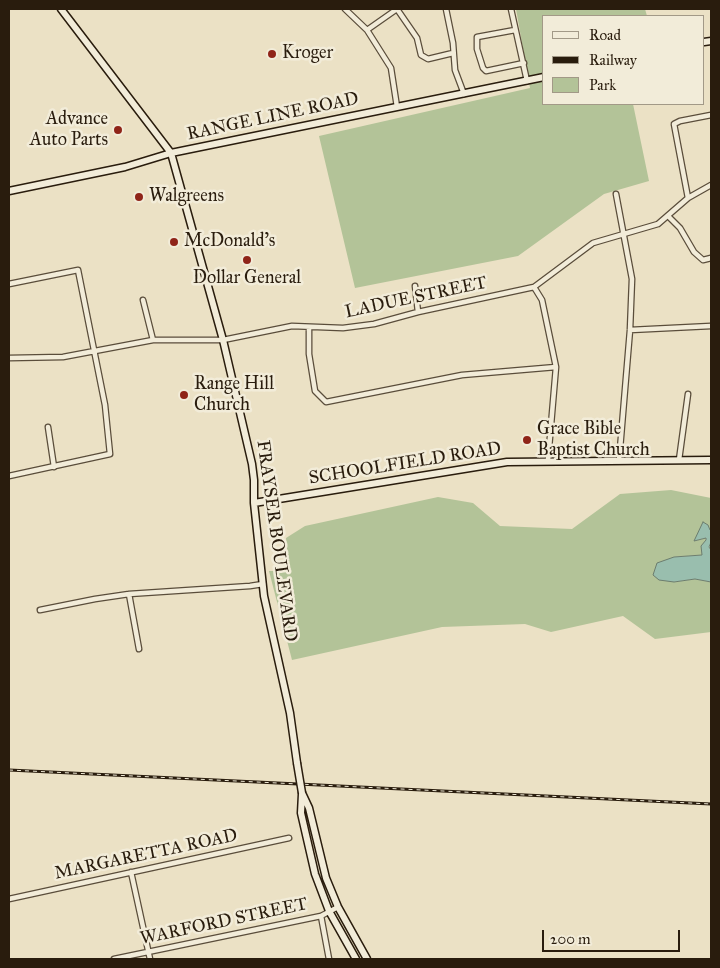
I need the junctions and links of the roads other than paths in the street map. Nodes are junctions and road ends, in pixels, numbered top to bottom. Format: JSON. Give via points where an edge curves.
{"nodes":[{"id":1,"x":60,"y":9,"type":"edge"},
{"id":2,"x":346,"y":9,"type":"edge"},
{"id":3,"x":397,"y":9,"type":"edge"},
{"id":4,"x":446,"y":9,"type":"edge"},
{"id":5,"x":511,"y":9,"type":"edge"},
{"id":6,"x":367,"y":30,"type":"junction"},
{"id":7,"x":515,"y":30,"type":"junction"},
{"id":8,"x":454,"y":53,"type":"junction"},
{"id":9,"x":524,"y":63,"type":"junction"},
{"id":10,"x":542,"y":77,"type":"edge"},
{"id":11,"x":527,"y":81,"type":"junction"},
{"id":12,"x":464,"y":94,"type":"junction"},
{"id":13,"x":397,"y":106,"type":"junction"},
{"id":14,"x":711,"y":114,"type":"edge"},
{"id":15,"x":171,"y":153,"type":"junction"},
{"id":16,"x":711,"y":184,"type":"edge"},
{"id":17,"x":9,"y":191,"type":"edge"},
{"id":18,"x":616,"y":194,"type":"dead end"},
{"id":19,"x":688,"y":198,"type":"junction"},
{"id":20,"x":668,"y":216,"type":"junction"},
{"id":21,"x":623,"y":234,"type":"junction"},
{"id":22,"x":711,"y":258,"type":"edge"},
{"id":23,"x":9,"y":284,"type":"edge"},
{"id":24,"x":414,"y":286,"type":"dead end"},
{"id":25,"x":534,"y":287,"type":"junction"},
{"id":26,"x":142,"y":300,"type":"dead end"},
{"id":27,"x":418,"y":312,"type":"junction"},
{"id":28,"x":711,"y":326,"type":"edge"},
{"id":29,"x":309,"y":328,"type":"junction"},
{"id":30,"x":630,"y":330,"type":"junction"},
{"id":31,"x":153,"y":340,"type":"junction"},
{"id":32,"x":223,"y":340,"type":"junction"},
{"id":33,"x":95,"y":352,"type":"junction"},
{"id":34,"x":9,"y":358,"type":"edge"},
{"id":35,"x":556,"y":367,"type":"junction"},
{"id":36,"x":688,"y":394,"type":"dead end"},
{"id":37,"x":48,"y":427,"type":"dead end"},
{"id":38,"x":548,"y":460,"type":"junction"},
{"id":39,"x":679,"y":460,"type":"junction"},
{"id":40,"x":711,"y":460,"type":"edge"},
{"id":41,"x":619,"y":461,"type":"junction"},
{"id":42,"x":54,"y":467,"type":"junction"},
{"id":43,"x":9,"y":476,"type":"edge"},
{"id":44,"x":254,"y":503,"type":"junction"},
{"id":45,"x":263,"y":584,"type":"junction"},
{"id":46,"x":129,"y":594,"type":"junction"},
{"id":47,"x":40,"y":610,"type":"dead end"},
{"id":48,"x":139,"y":649,"type":"dead end"},
{"id":49,"x":302,"y":793,"type":"junction"},
{"id":50,"x":289,"y":838,"type":"dead end"},
{"id":51,"x":131,"y":872,"type":"junction"},
{"id":52,"x":9,"y":898,"type":"edge"},
{"id":53,"x":338,"y":906,"type":"junction"},
{"id":54,"x":329,"y":911,"type":"junction"},
{"id":55,"x":321,"y":916,"type":"junction"},
{"id":56,"x":149,"y":952,"type":"junction"},
{"id":57,"x":114,"y":959,"type":"edge"},
{"id":58,"x":150,"y":959,"type":"edge"},
{"id":59,"x":329,"y":959,"type":"edge"},
{"id":60,"x":356,"y":959,"type":"edge"},
{"id":61,"x":367,"y":959,"type":"edge"}],
"edges":[{"from":1,"to":15,"type":"main road","name":"FRAYSER BOULEVARD"},
{"from":2,"to":6,"type":"street"},
{"from":3,"to":6,"type":"street"},
{"from":3,"to":8,"type":"street","via":[[416,38],[420,54],[428,59]]},
{"from":4,"to":8,"type":"street"},
{"from":5,"to":7,"type":"street"},
{"from":6,"to":13,"type":"street","via":[[391,68]]},
{"from":7,"to":9,"type":"street"},
{"from":7,"to":9,"type":"street","via":[[477,37],[482,68],[486,71]]},
{"from":8,"to":12,"type":"street","via":[[456,74]]},
{"from":9,"to":11,"type":"street"},
{"from":10,"to":11,"type":"main road","name":"RANGE LINE ROAD"},
{"from":11,"to":12,"type":"main road","name":"RANGE LINE ROAD"},
{"from":12,"to":13,"type":"main road","name":"RANGE LINE ROAD"},
{"from":13,"to":15,"type":"main road","name":"RANGE LINE ROAD"},
{"from":14,"to":19,"type":"street","via":[[674,124]]},
{"from":15,"to":17,"type":"main road","name":"RANGE LINE ROAD","via":[[124,167]]},
{"from":15,"to":32,"type":"main road","name":"FRAYSER BOULEVARD"},
{"from":16,"to":19,"type":"street","name":"LADUE STREET"},
{"from":18,"to":21,"type":"street"},
{"from":19,"to":20,"type":"street","name":"LADUE STREET"},
{"from":20,"to":21,"type":"street","name":"LADUE STREET","via":[[658,224]]},
{"from":20,"to":22,"type":"street","via":[[680,228],[694,252],[703,260]]},
{"from":21,"to":25,"type":"street","name":"LADUE STREET","via":[[593,243]]},
{"from":21,"to":30,"type":"street","via":[[632,279]]},
{"from":23,"to":33,"type":"street","via":[[78,270]]},
{"from":24,"to":27,"type":"street"},
{"from":25,"to":27,"type":"street","name":"LADUE STREET"},
{"from":25,"to":35,"type":"street","via":[[542,300]]},
{"from":26,"to":31,"type":"street"},
{"from":27,"to":29,"type":"street","name":"LADUE STREET","via":[[374,324]]},
{"from":28,"to":30,"type":"street"},
{"from":29,"to":32,"type":"street","name":"LADUE STREET","via":[[292,326]]},
{"from":29,"to":35,"type":"street","via":[[315,391],[326,402],[462,374]]},
{"from":30,"to":41,"type":"street"},
{"from":31,"to":32,"type":"street","name":"LADUE STREET"},
{"from":31,"to":33,"type":"street","name":"LADUE STREET"},
{"from":32,"to":44,"type":"main road","name":"FRAYSER BOULEVARD","via":[[252,464]]},
{"from":33,"to":34,"type":"street","name":"LADUE STREET","via":[[63,358]]},
{"from":33,"to":42,"type":"street","via":[[110,454]]},
{"from":35,"to":38,"type":"street"},
{"from":36,"to":39,"type":"street"},
{"from":37,"to":42,"type":"street"},
{"from":38,"to":41,"type":"main road","name":"SCHOOLFIELD ROAD"},
{"from":38,"to":44,"type":"main road","name":"SCHOOLFIELD ROAD","via":[[507,462]]},
{"from":39,"to":40,"type":"main road","name":"SCHOOLFIELD ROAD"},
{"from":39,"to":41,"type":"main road","name":"SCHOOLFIELD ROAD"},
{"from":42,"to":43,"type":"street"},
{"from":44,"to":45,"type":"main road","name":"FRAYSER BOULEVARD"},
{"from":45,"to":46,"type":"street"},
{"from":45,"to":49,"type":"main road","name":"FRAYSER BOULEVARD","bridge":true,"via":[[290,713]]},
{"from":46,"to":47,"type":"street"},
{"from":46,"to":48,"type":"street"},
{"from":49,"to":53,"type":"main road","via":[[309,808],[326,878]]},
{"from":49,"to":54,"type":"main road","via":[[305,835]]},
{"from":50,"to":51,"type":"street","name":"MARGARETTA ROAD"},
{"from":51,"to":52,"type":"street","name":"MARGARETTA ROAD"},
{"from":51,"to":56,"type":"street"},
{"from":53,"to":54,"type":"street","name":"WARFORD STREET"},
{"from":53,"to":61,"type":"main road"},
{"from":54,"to":55,"type":"street","name":"WARFORD STREET"},
{"from":54,"to":60,"type":"main road"},
{"from":55,"to":56,"type":"street","name":"WARFORD STREET"},
{"from":55,"to":59,"type":"street"},
{"from":56,"to":57,"type":"street","name":"WARFORD STREET"},
{"from":56,"to":58,"type":"street"}]}
